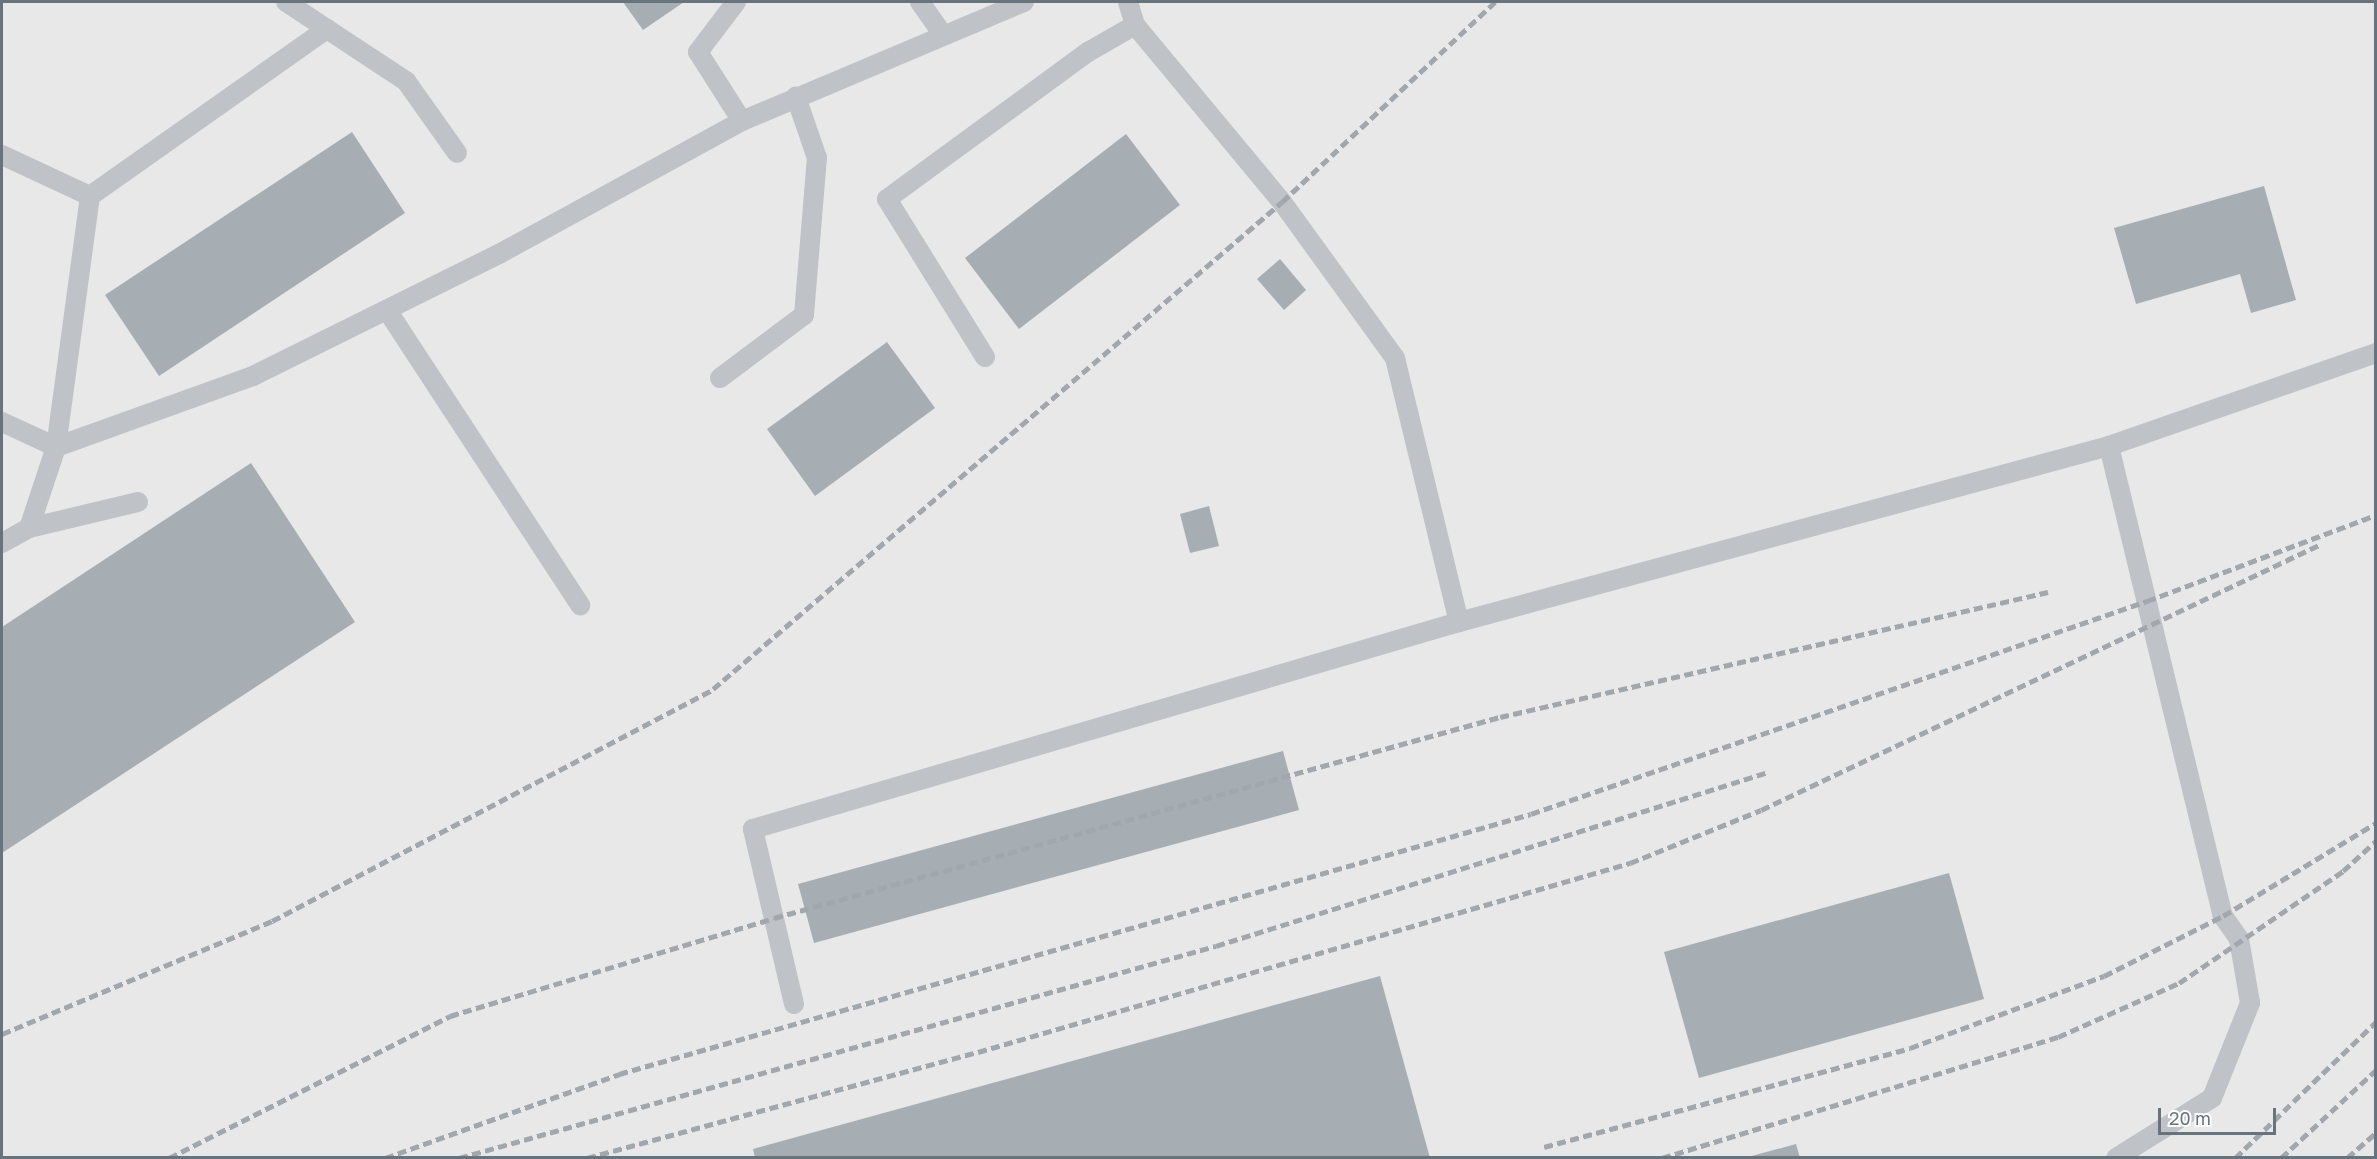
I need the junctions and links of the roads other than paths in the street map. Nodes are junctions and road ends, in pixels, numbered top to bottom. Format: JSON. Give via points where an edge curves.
{"nodes":[{"id":1,"x":286,"y":2,"type":"edge"},
{"id":2,"x":736,"y":2,"type":"edge"},
{"id":3,"x":920,"y":2,"type":"edge"},
{"id":4,"x":1024,"y":2,"type":"edge"},
{"id":5,"x":1128,"y":2,"type":"edge"},
{"id":6,"x":1136,"y":25,"type":"junction"},
{"id":7,"x":327,"y":29,"type":"junction"},
{"id":8,"x":942,"y":33,"type":"junction"},
{"id":9,"x":796,"y":97,"type":"junction"},
{"id":10,"x":742,"y":121,"type":"junction"},
{"id":11,"x":457,"y":153,"type":"dead end"},
{"id":12,"x":2,"y":155,"type":"edge"},
{"id":13,"x":90,"y":196,"type":"junction"},
{"id":14,"x":387,"y":310,"type":"junction"},
{"id":15,"x":2376,"y":353,"type":"edge"},
{"id":16,"x":985,"y":357,"type":"dead end"},
{"id":17,"x":720,"y":378,"type":"dead end"},
{"id":18,"x":2,"y":422,"type":"edge"},
{"id":19,"x":2109,"y":446,"type":"junction"},
{"id":20,"x":56,"y":447,"type":"junction"},
{"id":21,"x":138,"y":502,"type":"dead end"},
{"id":22,"x":29,"y":528,"type":"junction"},
{"id":23,"x":2,"y":543,"type":"edge"},
{"id":24,"x":580,"y":606,"type":"dead end"},
{"id":25,"x":1459,"y":622,"type":"junction"},
{"id":26,"x":794,"y":1004,"type":"dead end"},
{"id":27,"x":2116,"y":1158,"type":"edge"}],
"edges":[{"from":1,"to":7,"type":"lane"},
{"from":2,"to":10,"type":"lane","via":[[698,52]]},
{"from":3,"to":8,"type":"lane"},
{"from":4,"to":8,"type":"lane"},
{"from":5,"to":6,"type":"lane"},
{"from":6,"to":16,"type":"lane","via":[[1089,52],[887,199]]},
{"from":6,"to":25,"type":"lane","via":[[1282,202],[1395,358]]},
{"from":7,"to":11,"type":"lane","via":[[406,81]]},
{"from":7,"to":13,"type":"lane"},
{"from":8,"to":9,"type":"lane"},
{"from":9,"to":10,"type":"lane"},
{"from":9,"to":17,"type":"lane","via":[[818,158],[804,315]]},
{"from":10,"to":14,"type":"lane","via":[[500,254]]},
{"from":12,"to":13,"type":"lane"},
{"from":13,"to":20,"type":"lane"},
{"from":14,"to":20,"type":"lane","via":[[253,376]]},
{"from":14,"to":24,"type":"lane"},
{"from":15,"to":19,"type":"lane"},
{"from":18,"to":20,"type":"lane"},
{"from":19,"to":25,"type":"lane"},
{"from":19,"to":27,"type":"lane","via":[[2223,916],[2239,939],[2250,1003],[2212,1098]]},
{"from":20,"to":22,"type":"lane"},
{"from":21,"to":22,"type":"lane"},
{"from":22,"to":23,"type":"lane"},
{"from":25,"to":26,"type":"lane","via":[[753,829]]}]}
